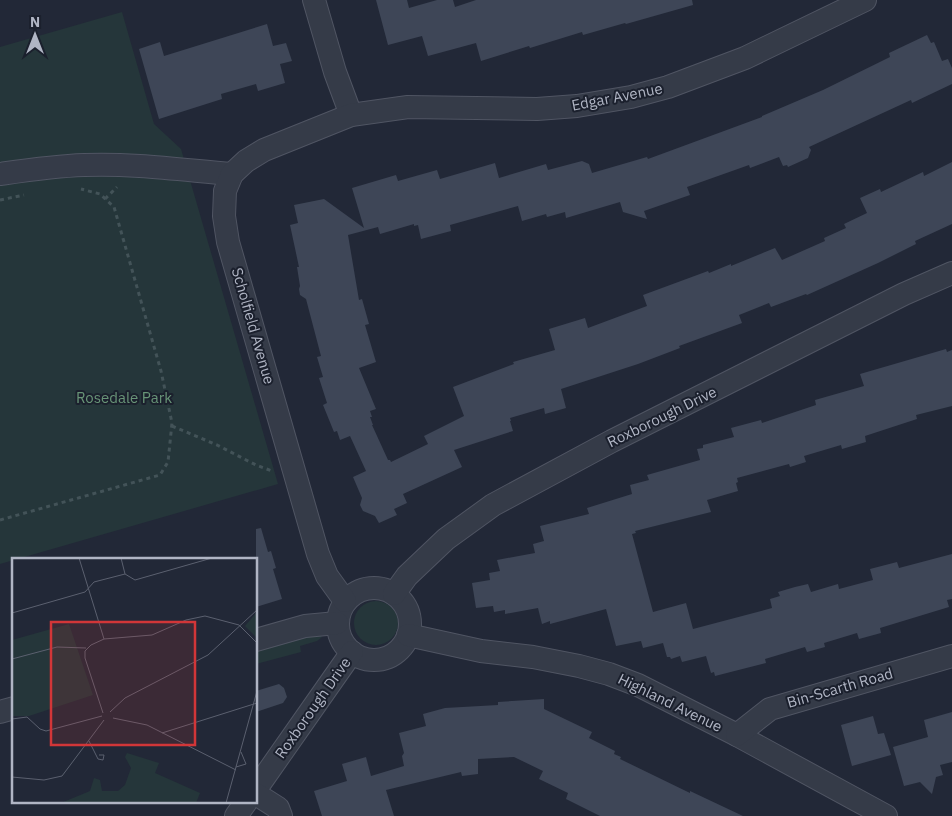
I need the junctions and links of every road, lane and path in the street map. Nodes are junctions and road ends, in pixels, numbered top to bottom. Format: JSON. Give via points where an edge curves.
{"nodes":[{"id":1,"x":314,"y":0,"type":"edge"},
{"id":2,"x":865,"y":0,"type":"edge"},
{"id":3,"x":351,"y":115,"type":"junction"},
{"id":4,"x":0,"y":174,"type":"edge"},
{"id":5,"x":232,"y":174,"type":"junction"},
{"id":6,"x":78,"y":188,"type":"dead end"},
{"id":7,"x":26,"y":194,"type":"dead end"},
{"id":8,"x":0,"y":200,"type":"edge"},
{"id":9,"x":952,"y":273,"type":"edge"},
{"id":10,"x":172,"y":426,"type":"junction"},
{"id":11,"x":296,"y":479,"type":"junction"},
{"id":12,"x":0,"y":520,"type":"edge"},
{"id":13,"x":394,"y":594,"type":"junction"},
{"id":14,"x":345,"y":601,"type":"junction"},
{"id":15,"x":337,"y":623,"type":"junction"},
{"id":16,"x":408,"y":635,"type":"junction"},
{"id":17,"x":258,"y":639,"type":"edge"},
{"id":18,"x":352,"y":652,"type":"junction"},
{"id":19,"x":952,"y":656,"type":"edge"},
{"id":20,"x":737,"y":736,"type":"junction"},
{"id":21,"x":258,"y":786,"type":"edge"},
{"id":22,"x":258,"y":795,"type":"edge"},
{"id":23,"x":245,"y":804,"type":"edge"},
{"id":24,"x":236,"y":816,"type":"edge"},
{"id":25,"x":281,"y":816,"type":"edge"},
{"id":26,"x":886,"y":816,"type":"edge"}],
"edges":[{"from":1,"to":3,"type":"street"},
{"from":2,"to":3,"type":"street","name":"Edgar Avenue","via":[[745,58],[668,87],[630,97],[577,106],[408,107]]},
{"from":3,"to":5,"type":"street","via":[[264,150]]},
{"from":4,"to":5,"type":"street","via":[[85,165]]},
{"from":5,"to":11,"type":"street","name":"Scholfield Avenue","via":[[225,191],[228,242]]},
{"from":6,"to":10,"type":"path","via":[[100,194],[114,207],[161,370]]},
{"from":7,"to":8,"type":"path"},
{"from":9,"to":13,"type":"street","name":"Roxborough Drive","via":[[612,441],[493,505],[446,540],[407,576]]},
{"from":10,"to":11,"type":"path","via":[[217,444],[256,466]]},
{"from":10,"to":12,"type":"path","via":[[168,462],[160,475]]},
{"from":11,"to":14,"type":"street","name":"Scholfield Avenue","via":[[318,554],[327,576]]},
{"from":13,"to":14,"type":"street","via":[[374,587],[363,589]]},
{"from":13,"to":16,"type":"street","via":[[408,612]]},
{"from":14,"to":15,"type":"street"},
{"from":15,"to":17,"type":"street","via":[[306,626]]},
{"from":15,"to":18,"type":"street","via":[[341,640]]},
{"from":16,"to":18,"type":"street","via":[[395,653],[384,658],[362,658]]},
{"from":16,"to":20,"type":"street","name":"Highland Avenue","via":[[609,674],[638,685]]},
{"from":18,"to":21,"type":"street","name":"Roxborough Drive"},
{"from":19,"to":20,"type":"street","name":"Bin-Scarth Road","via":[[770,709]]},
{"from":20,"to":26,"type":"street","name":"Highland Avenue"},
{"from":22,"to":25,"type":"street","via":[[278,808]]},
{"from":23,"to":24,"type":"street"}]}
